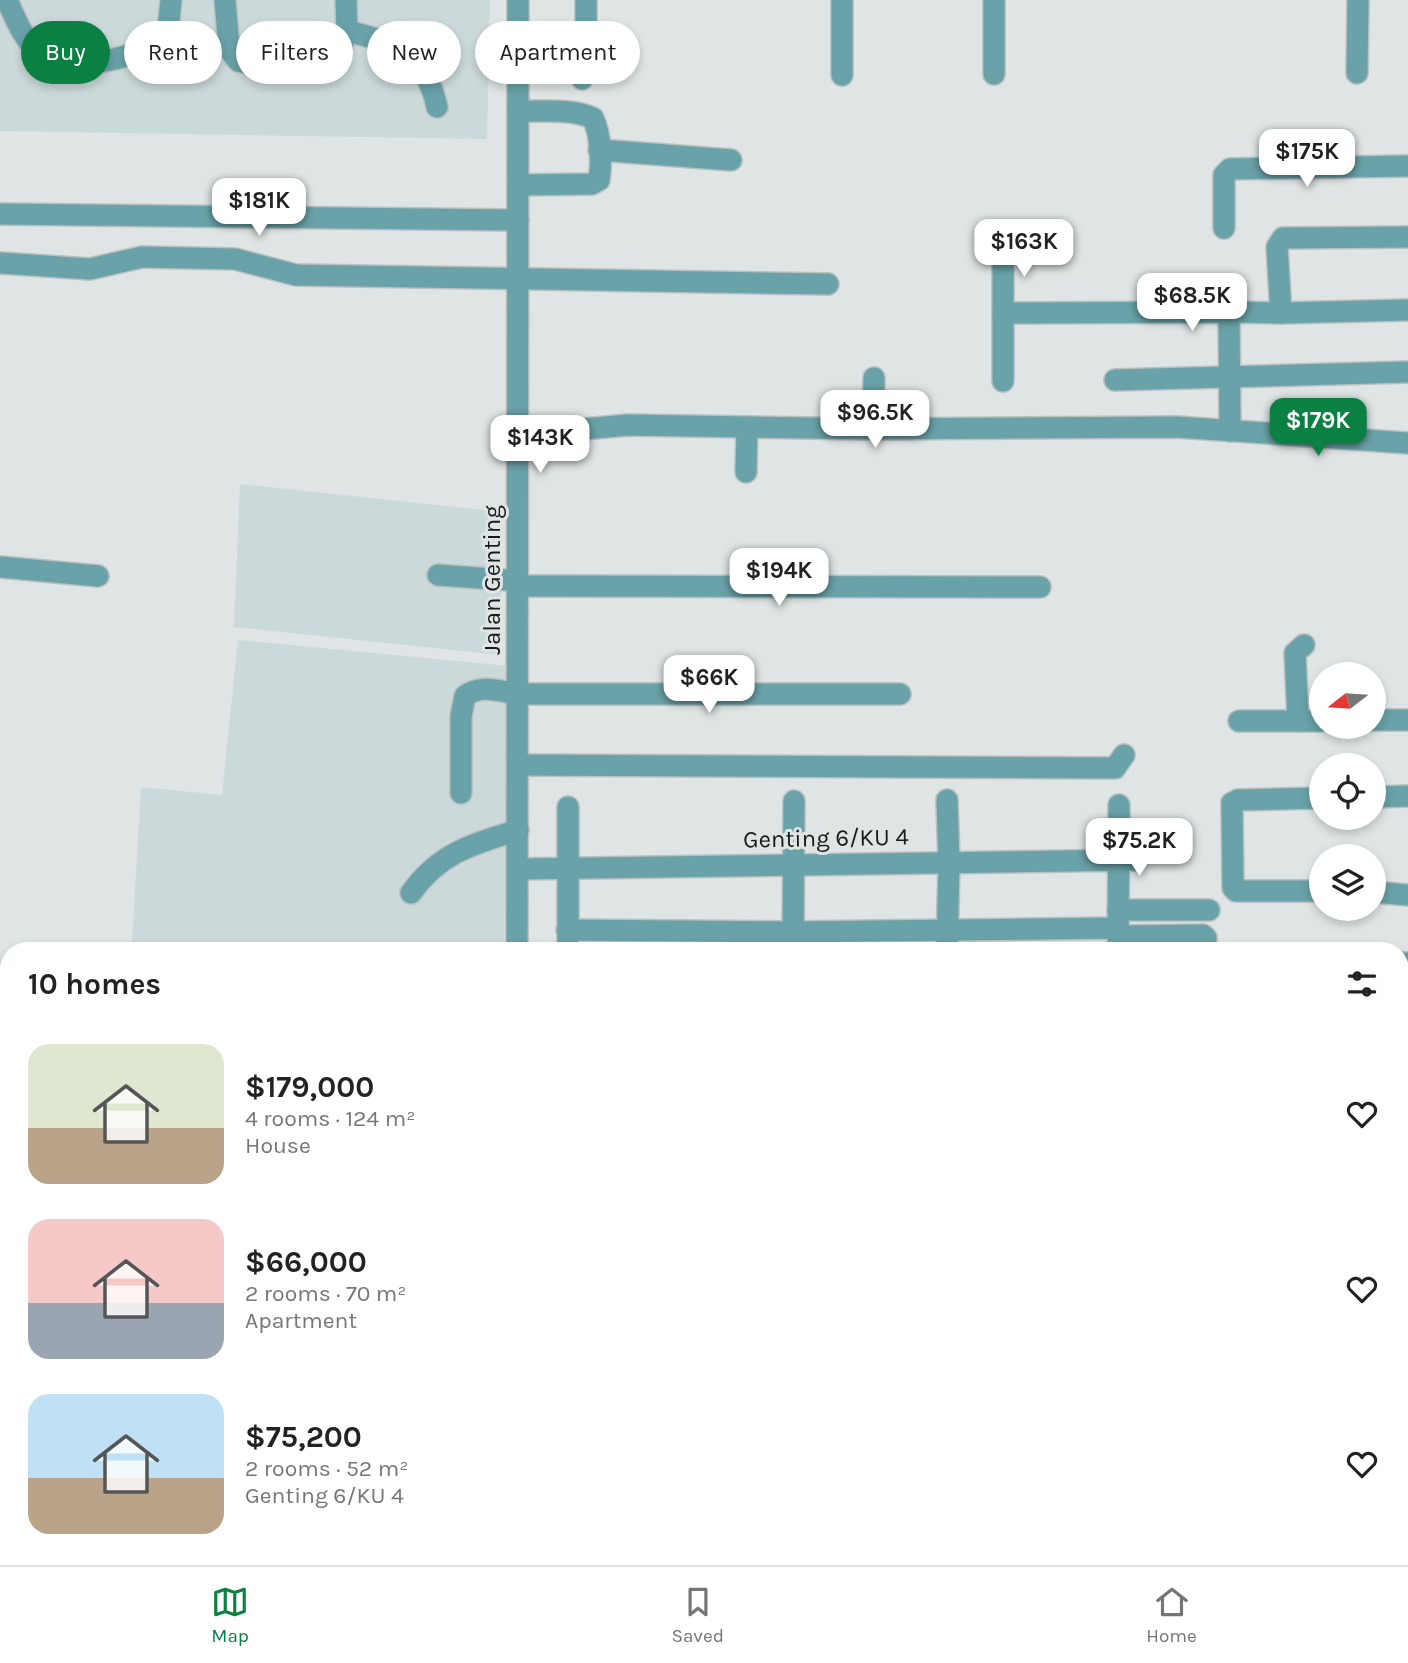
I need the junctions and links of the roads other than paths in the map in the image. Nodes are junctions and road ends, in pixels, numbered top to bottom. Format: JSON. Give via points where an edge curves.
{"nodes":[{"id":1,"x":7,"y":0,"type":"edge"},
{"id":2,"x":171,"y":0,"type":"edge"},
{"id":3,"x":225,"y":0,"type":"edge"},
{"id":4,"x":346,"y":0,"type":"edge"},
{"id":5,"x":518,"y":0,"type":"edge"},
{"id":6,"x":586,"y":0,"type":"edge"},
{"id":7,"x":842,"y":0,"type":"edge"},
{"id":8,"x":994,"y":0,"type":"edge"},
{"id":9,"x":1358,"y":0,"type":"edge"},
{"id":10,"x":346,"y":21,"type":"edge"},
{"id":11,"x":518,"y":21,"type":"edge"},
{"id":12,"x":586,"y":21,"type":"edge"},
{"id":13,"x":353,"y":33,"type":"edge"},
{"id":14,"x":236,"y":58,"type":"edge"},
{"id":15,"x":1357,"y":73,"type":"dead end"},
{"id":16,"x":994,"y":74,"type":"dead end"},
{"id":17,"x":842,"y":75,"type":"dead end"},
{"id":18,"x":518,"y":84,"type":"edge"},
{"id":19,"x":437,"y":107,"type":"dead end"},
{"id":20,"x":518,"y":111,"type":"junction"},
{"id":21,"x":599,"y":150,"type":"junction"},
{"id":22,"x":731,"y":160,"type":"dead end"},
{"id":23,"x":1408,"y":166,"type":"edge"},
{"id":24,"x":518,"y":185,"type":"junction"},
{"id":25,"x":0,"y":214,"type":"edge"},
{"id":26,"x":519,"y":220,"type":"junction"},
{"id":27,"x":1224,"y":228,"type":"dead end"},
{"id":28,"x":1408,"y":237,"type":"edge"},
{"id":29,"x":1003,"y":245,"type":"dead end"},
{"id":30,"x":0,"y":263,"type":"edge"},
{"id":31,"x":519,"y":280,"type":"junction"},
{"id":32,"x":828,"y":284,"type":"dead end"},
{"id":33,"x":1408,"y":310,"type":"edge"},
{"id":34,"x":1229,"y":312,"type":"junction"},
{"id":35,"x":1003,"y":313,"type":"junction"},
{"id":36,"x":1280,"y":313,"type":"junction"},
{"id":37,"x":1408,"y":372,"type":"edge"},
{"id":38,"x":1229,"y":376,"type":"junction"},
{"id":39,"x":874,"y":378,"type":"dead end"},
{"id":40,"x":1115,"y":380,"type":"dead end"},
{"id":41,"x":1003,"y":381,"type":"dead end"},
{"id":42,"x":747,"y":427,"type":"junction"},
{"id":43,"x":873,"y":429,"type":"junction"},
{"id":44,"x":1230,"y":431,"type":"junction"},
{"id":45,"x":519,"y":435,"type":"junction"},
{"id":46,"x":1408,"y":443,"type":"edge"},
{"id":47,"x":746,"y":472,"type":"dead end"},
{"id":48,"x":0,"y":567,"type":"edge"},
{"id":49,"x":438,"y":575,"type":"dead end"},
{"id":50,"x":98,"y":576,"type":"dead end"},
{"id":51,"x":518,"y":583,"type":"junction"},
{"id":52,"x":1040,"y":587,"type":"dead end"},
{"id":53,"x":1304,"y":645,"type":"dead end"},
{"id":54,"x":518,"y":694,"type":"junction"},
{"id":55,"x":900,"y":694,"type":"dead end"},
{"id":56,"x":1386,"y":720,"type":"edge"},
{"id":57,"x":1408,"y":720,"type":"edge"},
{"id":58,"x":1239,"y":721,"type":"dead end"},
{"id":59,"x":1298,"y":721,"type":"junction"},
{"id":60,"x":1309,"y":721,"type":"edge"},
{"id":61,"x":1124,"y":755,"type":"dead end"},
{"id":62,"x":518,"y":765,"type":"junction"},
{"id":63,"x":461,"y":793,"type":"dead end"},
{"id":64,"x":1408,"y":796,"type":"edge"},
{"id":65,"x":1386,"y":797,"type":"edge"},
{"id":66,"x":1309,"y":798,"type":"edge"},
{"id":67,"x":947,"y":800,"type":"dead end"},
{"id":68,"x":794,"y":801,"type":"dead end"},
{"id":69,"x":1119,"y":805,"type":"dead end"},
{"id":70,"x":568,"y":807,"type":"dead end"},
{"id":71,"x":518,"y":830,"type":"junction"},
{"id":72,"x":1127,"y":861,"type":"junction"},
{"id":73,"x":949,"y":863,"type":"junction"},
{"id":74,"x":793,"y":865,"type":"junction"},
{"id":75,"x":566,"y":868,"type":"junction"},
{"id":76,"x":518,"y":869,"type":"junction"},
{"id":77,"x":1309,"y":891,"type":"edge"},
{"id":78,"x":411,"y":893,"type":"dead end"},
{"id":79,"x":1386,"y":893,"type":"edge"},
{"id":80,"x":1408,"y":895,"type":"edge"},
{"id":81,"x":1209,"y":910,"type":"dead end"},
{"id":82,"x":1118,"y":931,"type":"edge"},
{"id":83,"x":568,"y":940,"type":"edge"},
{"id":84,"x":947,"y":940,"type":"edge"},
{"id":85,"x":793,"y":941,"type":"edge"},
{"id":86,"x":517,"y":942,"type":"edge"},
{"id":87,"x":1164,"y":942,"type":"edge"},
{"id":88,"x":1172,"y":942,"type":"edge"},
{"id":89,"x":1206,"y":942,"type":"edge"}],
"edges":[{"from":1,"to":2,"type":"street","via":[[38,53],[76,64],[128,56],[164,41]]},
{"from":3,"to":14,"type":"street","via":[[229,49]]},
{"from":4,"to":10,"type":"street"},
{"from":5,"to":11,"type":"street","name":"Jalan Genting"},
{"from":6,"to":12,"type":"street"},
{"from":7,"to":17,"type":"street"},
{"from":8,"to":16,"type":"street"},
{"from":9,"to":15,"type":"street"},
{"from":13,"to":19,"type":"street","via":[[401,49],[415,59],[425,71]]},
{"from":18,"to":20,"type":"street","name":"Jalan Genting"},
{"from":20,"to":21,"type":"street","via":[[593,118]]},
{"from":20,"to":24,"type":"street","name":"Jalan Genting"},
{"from":21,"to":22,"type":"street"},
{"from":21,"to":24,"type":"street","via":[[599,180],[592,184]]},
{"from":23,"to":27,"type":"street","via":[[1230,169],[1224,175]]},
{"from":24,"to":26,"type":"street","name":"Jalan Genting"},
{"from":25,"to":26,"type":"street"},
{"from":26,"to":31,"type":"street","name":"Jalan Genting"},
{"from":28,"to":36,"type":"street","via":[[1283,238],[1277,247]]},
{"from":29,"to":35,"type":"street"},
{"from":30,"to":31,"type":"street","via":[[90,269],[142,257],[235,259],[296,275]]},
{"from":31,"to":32,"type":"street"},
{"from":31,"to":45,"type":"street","name":"Jalan Genting"},
{"from":33,"to":36,"type":"street"},
{"from":34,"to":35,"type":"street"},
{"from":34,"to":36,"type":"street"},
{"from":34,"to":38,"type":"street"},
{"from":35,"to":41,"type":"street"},
{"from":37,"to":38,"type":"street"},
{"from":38,"to":40,"type":"street"},
{"from":38,"to":44,"type":"street"},
{"from":39,"to":43,"type":"street"},
{"from":42,"to":43,"type":"street"},
{"from":42,"to":45,"type":"street","via":[[628,425]]},
{"from":42,"to":47,"type":"street"},
{"from":43,"to":44,"type":"street","via":[[1177,427]]},
{"from":44,"to":46,"type":"street"},
{"from":45,"to":51,"type":"street","name":"Jalan Genting"},
{"from":48,"to":50,"type":"street"},
{"from":49,"to":51,"type":"street"},
{"from":51,"to":52,"type":"street"},
{"from":51,"to":54,"type":"street","name":"Jalan Genting"},
{"from":53,"to":59,"type":"street","via":[[1294,653]]},
{"from":54,"to":55,"type":"street"},
{"from":54,"to":62,"type":"street","name":"Jalan Genting"},
{"from":54,"to":63,"type":"street","via":[[484,688],[465,696]]},
{"from":56,"to":57,"type":"street"},
{"from":58,"to":59,"type":"street"},
{"from":59,"to":60,"type":"street"},
{"from":61,"to":62,"type":"street","via":[[1115,768]]},
{"from":62,"to":71,"type":"street","name":"Jalan Genting"},
{"from":64,"to":65,"type":"street"},
{"from":66,"to":77,"type":"street","via":[[1232,803],[1233,888]]},
{"from":67,"to":73,"type":"street"},
{"from":68,"to":74,"type":"street"},
{"from":69,"to":72,"type":"street"},
{"from":70,"to":75,"type":"street"},
{"from":71,"to":76,"type":"street","name":"Jalan Genting"},
{"from":71,"to":78,"type":"street","via":[[446,857]]},
{"from":72,"to":73,"type":"street","name":"Genting 6/KU 4"},
{"from":72,"to":82,"type":"street"},
{"from":73,"to":74,"type":"street","name":"Genting 6/KU 4"},
{"from":73,"to":84,"type":"street"},
{"from":74,"to":75,"type":"street","name":"Genting 6/KU 4"},
{"from":74,"to":85,"type":"street"},
{"from":75,"to":76,"type":"street","name":"Genting 6/KU 4"},
{"from":75,"to":83,"type":"street"},
{"from":76,"to":86,"type":"street","name":"Jalan Genting"},
{"from":79,"to":80,"type":"street"},
{"from":81,"to":82,"type":"street"},
{"from":82,"to":84,"type":"street"},
{"from":82,"to":87,"type":"street"},
{"from":83,"to":85,"type":"street"},
{"from":84,"to":85,"type":"street"},
{"from":88,"to":89,"type":"street","via":[[1203,935]]}]}
